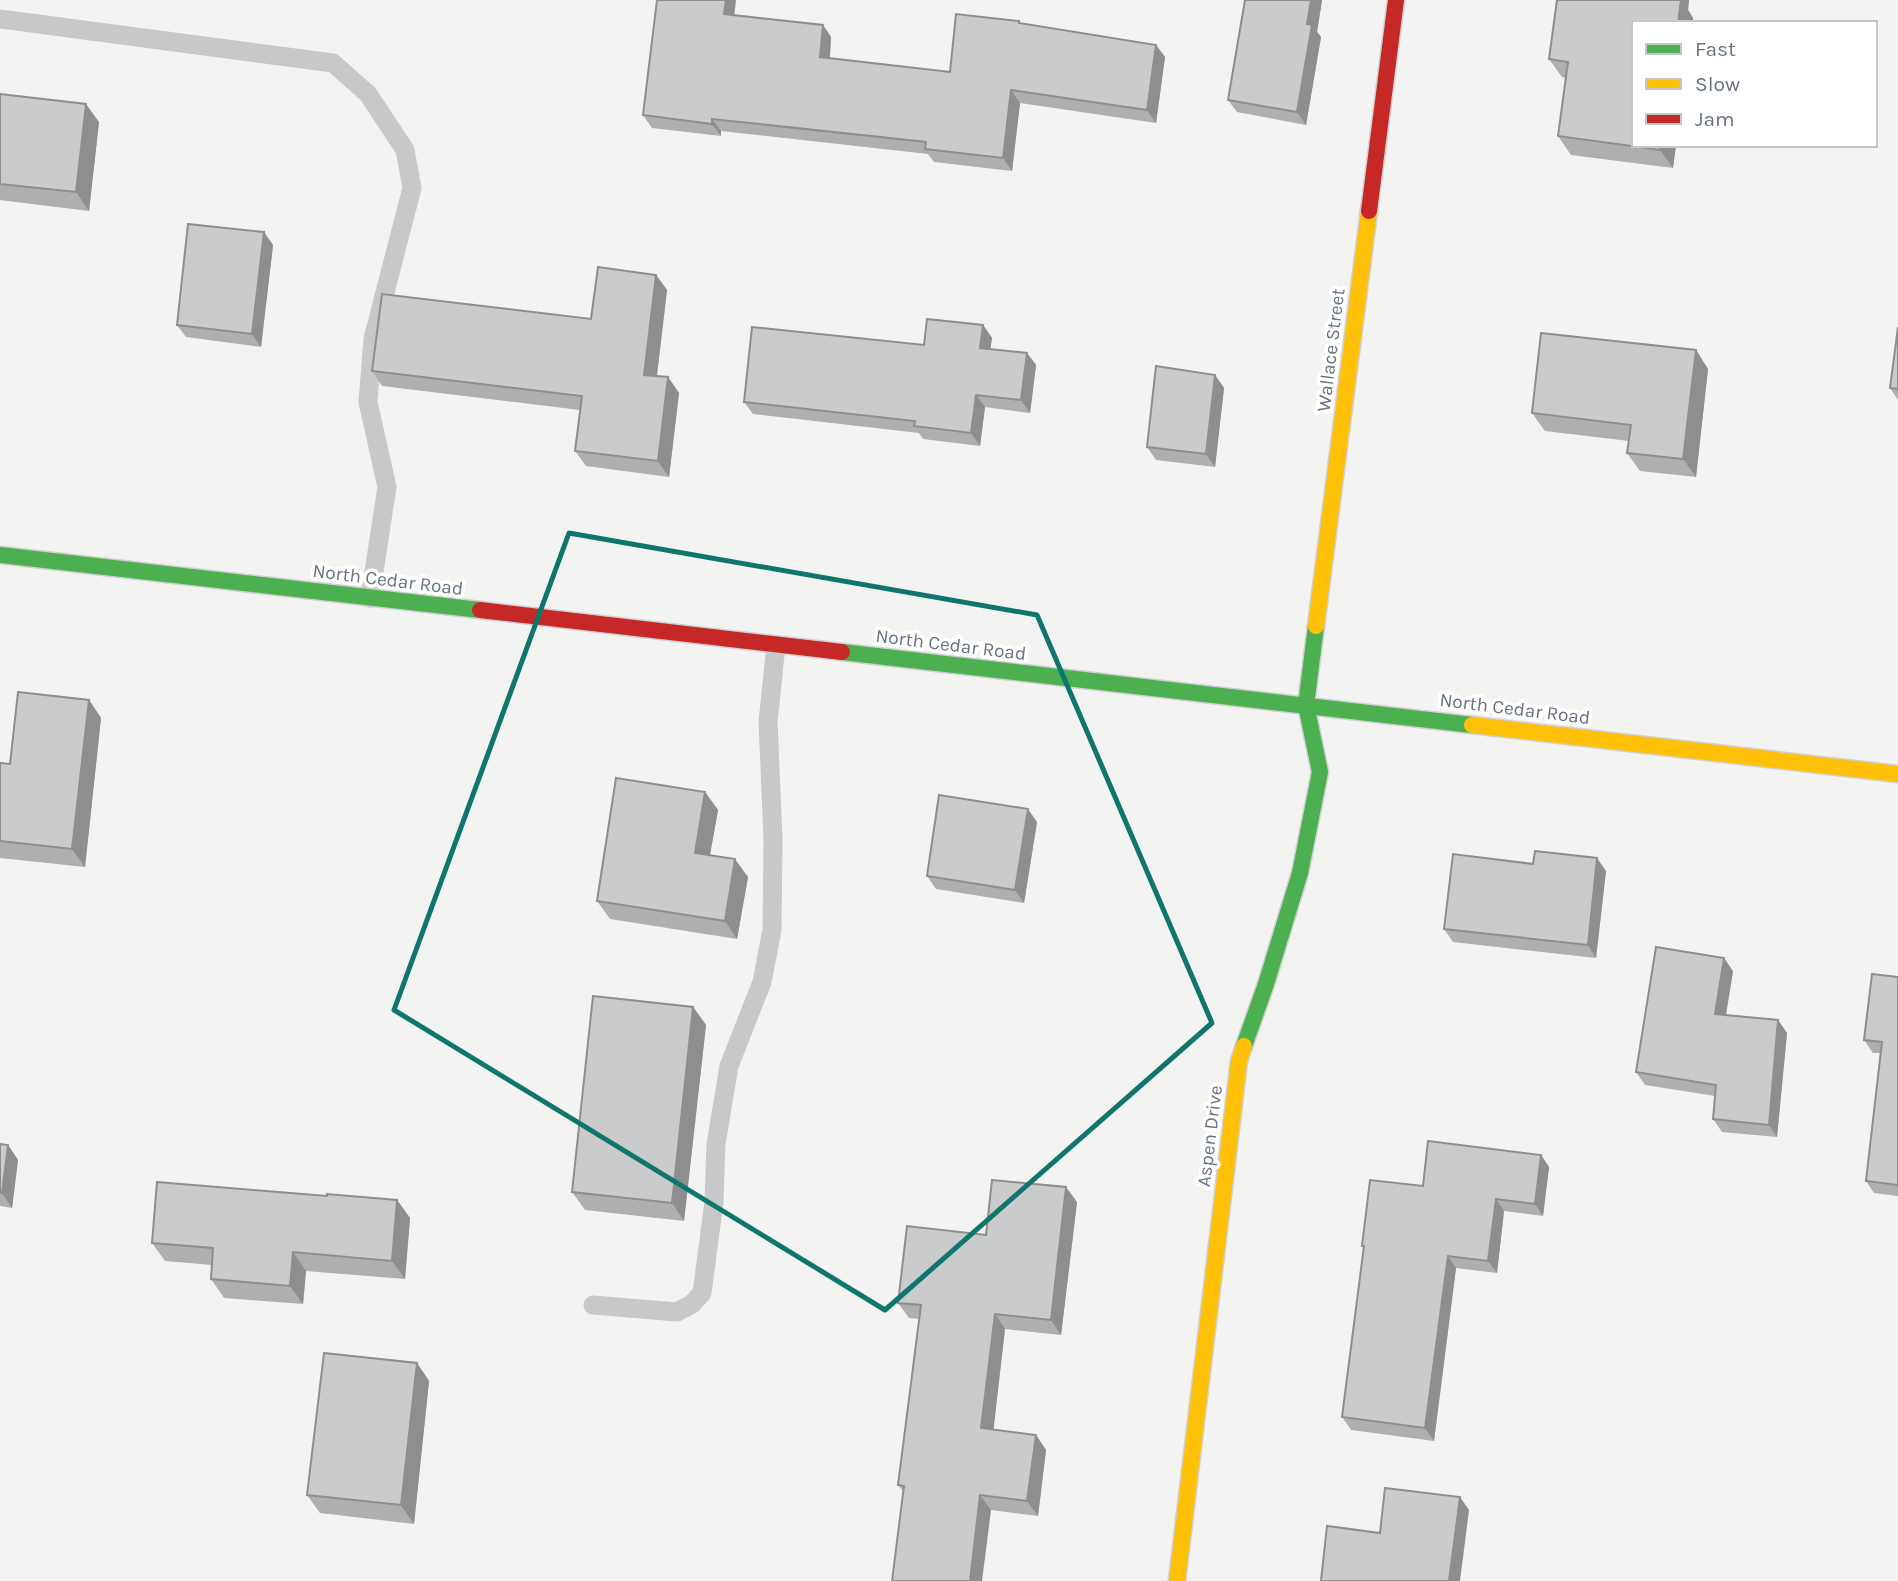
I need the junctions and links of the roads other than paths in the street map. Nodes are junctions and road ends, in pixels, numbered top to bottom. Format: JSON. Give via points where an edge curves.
{"nodes":[{"id":1,"x":1396,"y":0,"type":"edge"},
{"id":2,"x":0,"y":19,"type":"edge"},
{"id":3,"x":0,"y":555,"type":"edge"},
{"id":4,"x":370,"y":598,"type":"junction"},
{"id":5,"x":776,"y":645,"type":"junction"},
{"id":6,"x":1306,"y":705,"type":"junction"},
{"id":7,"x":1898,"y":774,"type":"edge"},
{"id":8,"x":593,"y":1305,"type":"dead end"},
{"id":9,"x":1177,"y":1581,"type":"edge"}],
"edges":[{"from":1,"to":6,"type":"street","name":"Wallace Street"},
{"from":2,"to":4,"type":"lane","via":[[333,63],[368,94],[405,150],[412,188],[373,339],[368,402],[387,487]]},
{"from":3,"to":4,"type":"street","name":"North Cedar Road"},
{"from":4,"to":5,"type":"street","name":"North Cedar Road"},
{"from":5,"to":6,"type":"street","name":"North Cedar Road"},
{"from":5,"to":8,"type":"lane","via":[[768,722],[772,930],[762,982],[729,1066],[716,1144],[702,1293],[677,1312]]},
{"from":6,"to":7,"type":"street","name":"North Cedar Road"},
{"from":6,"to":9,"type":"street","name":"Aspen Drive","via":[[1320,772],[1300,873],[1239,1061]]}]}
